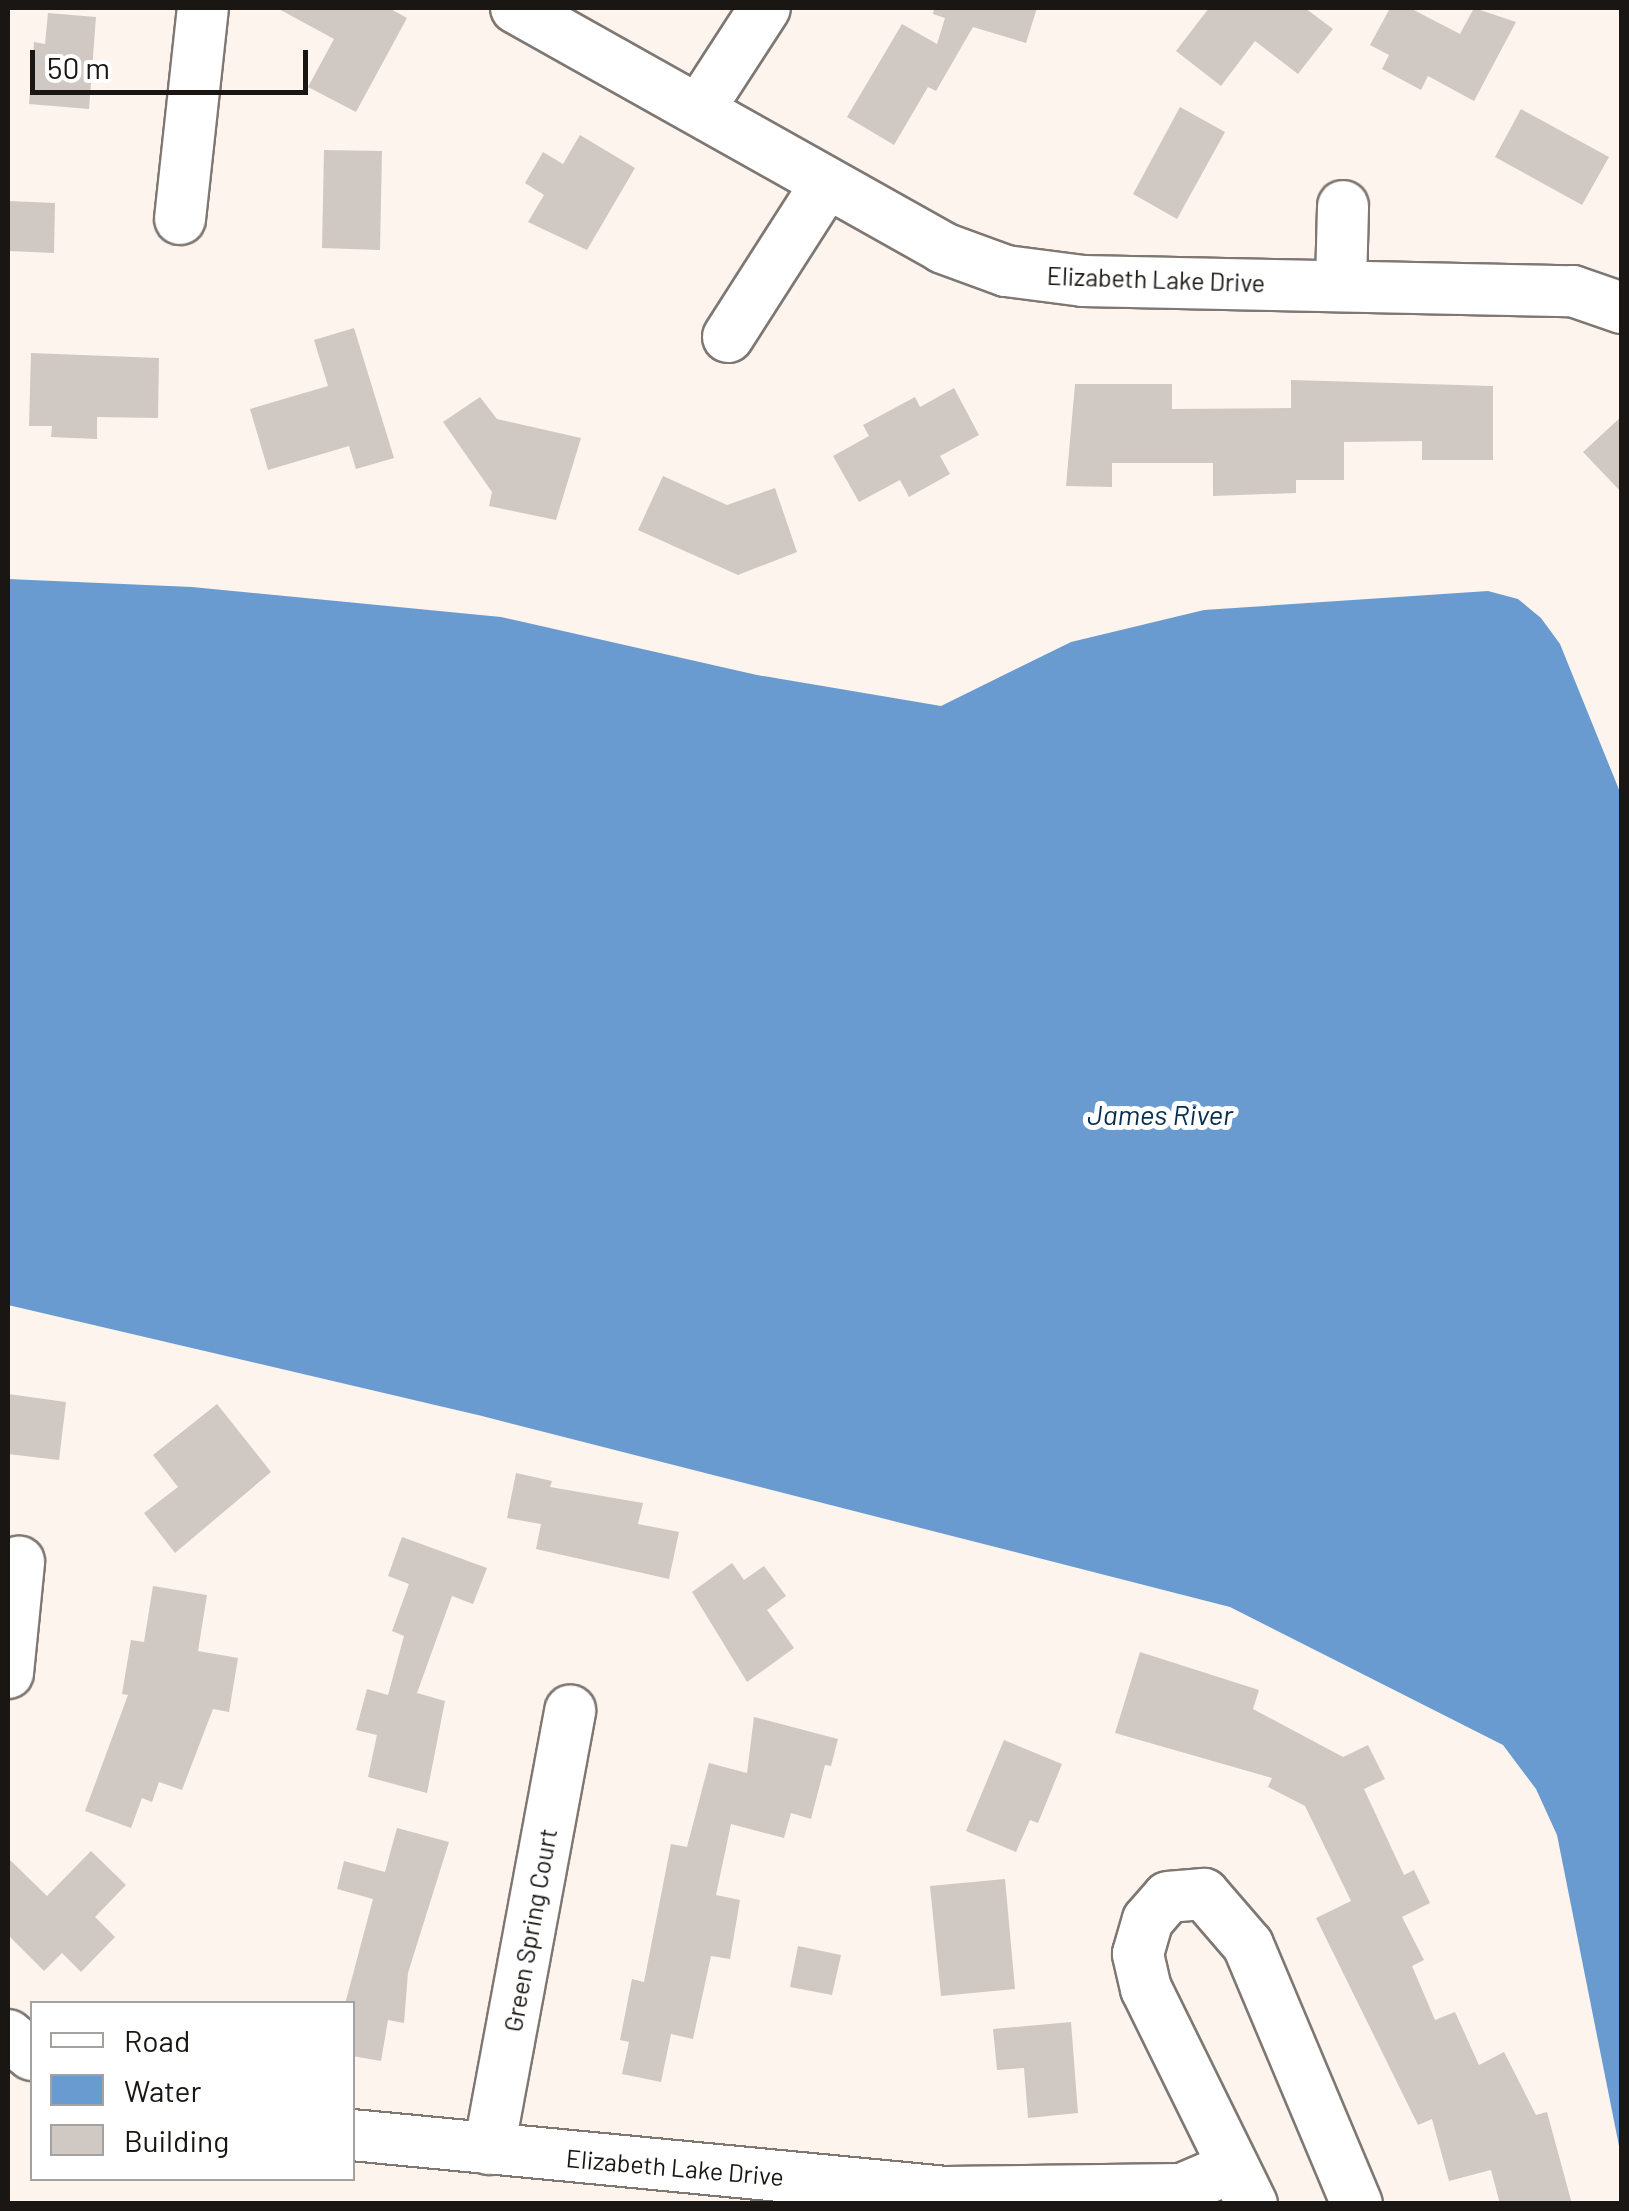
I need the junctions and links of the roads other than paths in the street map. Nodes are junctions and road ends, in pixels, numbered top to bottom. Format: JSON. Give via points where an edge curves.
{"nodes":[{"id":1,"x":203,"y":8,"type":"edge"},
{"id":2,"x":516,"y":8,"type":"edge"},
{"id":3,"x":765,"y":8,"type":"edge"},
{"id":4,"x":700,"y":108,"type":"junction"},
{"id":5,"x":826,"y":184,"type":"junction"},
{"id":6,"x":1343,"y":206,"type":"dead end"},
{"id":7,"x":180,"y":219,"type":"dead end"},
{"id":8,"x":1340,"y":284,"type":"junction"},
{"id":9,"x":1622,"y":308,"type":"edge"},
{"id":10,"x":728,"y":337,"type":"dead end"},
{"id":11,"x":18,"y":1562,"type":"dead end"},
{"id":12,"x":8,"y":1673,"type":"edge"},
{"id":13,"x":570,"y":1710,"type":"dead end"},
{"id":14,"x":8,"y":2034,"type":"edge"},
{"id":15,"x":30,"y":2053,"type":"edge"},
{"id":16,"x":355,"y":2135,"type":"edge"},
{"id":17,"x":489,"y":2149,"type":"junction"},
{"id":18,"x":1242,"y":2185,"type":"edge"},
{"id":19,"x":1357,"y":2204,"type":"edge"}],
"edges":[{"from":1,"to":7,"type":"street"},
{"from":2,"to":4,"type":"street","name":"Elizabeth Lake Drive"},
{"from":3,"to":4,"type":"street"},
{"from":4,"to":5,"type":"street","name":"Elizabeth Lake Drive"},
{"from":5,"to":8,"type":"street","name":"Elizabeth Lake Drive","via":[[943,248],[1006,271],[1083,281]]},
{"from":5,"to":10,"type":"street"},
{"from":6,"to":8,"type":"street"},
{"from":8,"to":9,"type":"street","name":"Elizabeth Lake Drive","via":[[1573,291]]},
{"from":11,"to":12,"type":"street"},
{"from":13,"to":17,"type":"street","name":"Green Spring Court"},
{"from":14,"to":15,"type":"street"},
{"from":16,"to":17,"type":"street","name":"Elizabeth Lake Drive"},
{"from":17,"to":18,"type":"street","name":"Elizabeth Lake Drive","via":[[946,2192]]},
{"from":18,"to":19,"type":"street","name":"Elizabeth Lake Drive","via":[[1146,1988],[1138,1954],[1148,1920],[1168,1898],[1204,1894],[1248,1944]]}]}
